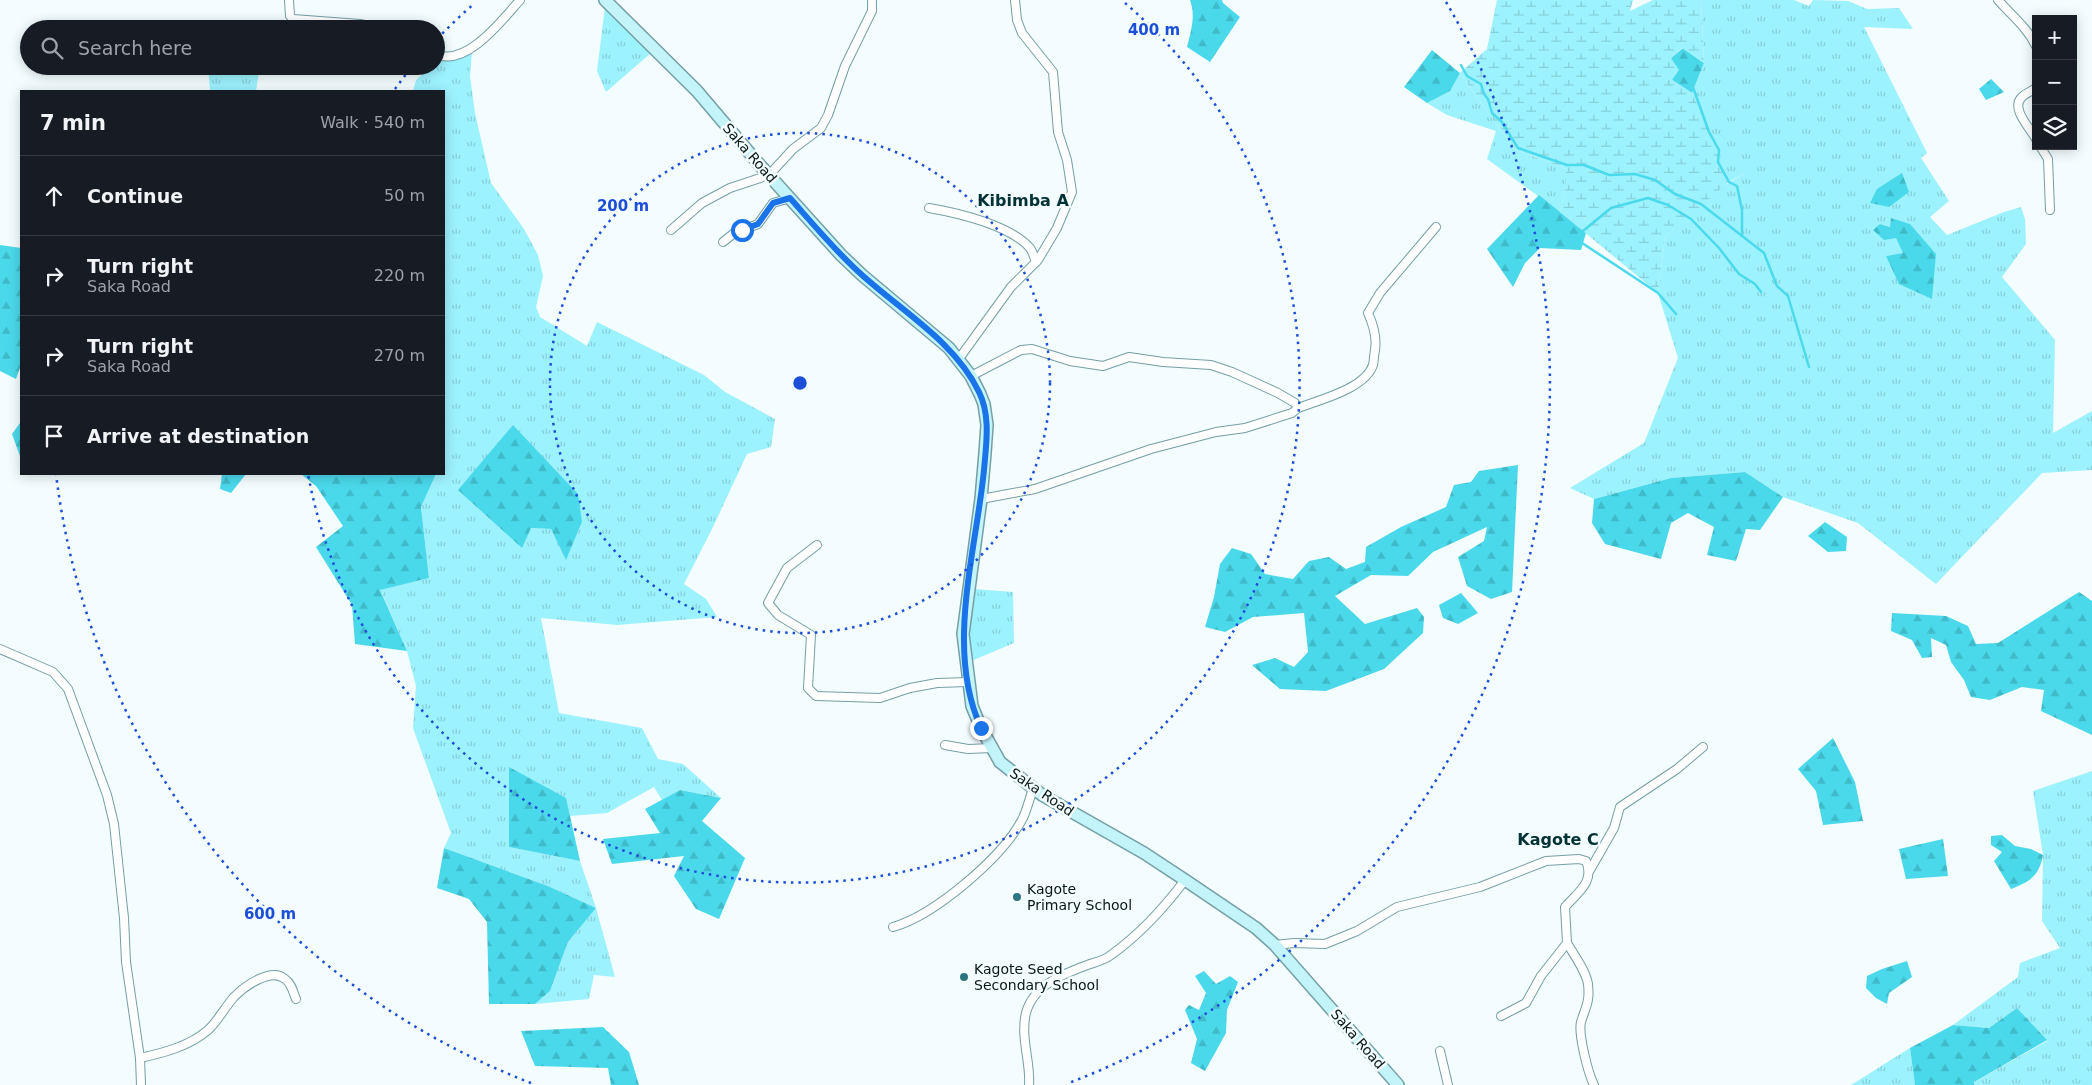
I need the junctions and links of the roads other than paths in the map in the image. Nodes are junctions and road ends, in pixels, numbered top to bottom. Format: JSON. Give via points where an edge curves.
{"nodes":[{"id":1,"x":289,"y":0,"type":"edge"},
{"id":2,"x":520,"y":0,"type":"edge"},
{"id":3,"x":605,"y":0,"type":"edge"},
{"id":4,"x":872,"y":0,"type":"edge"},
{"id":5,"x":1015,"y":0,"type":"edge"},
{"id":6,"x":1998,"y":0,"type":"edge"},
{"id":7,"x":293,"y":20,"type":"edge"},
{"id":8,"x":2032,"y":37,"type":"edge"},
{"id":9,"x":445,"y":56,"type":"edge"},
{"id":10,"x":2032,"y":91,"type":"edge"},
{"id":11,"x":2032,"y":133,"type":"edge"},
{"id":12,"x":2042,"y":150,"type":"edge"},
{"id":13,"x":769,"y":175,"type":"junction"},
{"id":14,"x":790,"y":198,"type":"junction"},
{"id":15,"x":929,"y":208,"type":"dead end"},
{"id":16,"x":2050,"y":210,"type":"dead end"},
{"id":17,"x":1436,"y":227,"type":"dead end"},
{"id":18,"x":671,"y":230,"type":"dead end"},
{"id":19,"x":723,"y":242,"type":"dead end"},
{"id":20,"x":1036,"y":262,"type":"junction"},
{"id":21,"x":958,"y":360,"type":"junction"},
{"id":22,"x":971,"y":376,"type":"junction"},
{"id":23,"x":1298,"y":408,"type":"junction"},
{"id":24,"x":981,"y":499,"type":"junction"},
{"id":25,"x":817,"y":545,"type":"dead end"},
{"id":26,"x":0,"y":650,"type":"edge"},
{"id":27,"x":968,"y":682,"type":"junction"},
{"id":28,"x":945,"y":745,"type":"dead end"},
{"id":29,"x":1703,"y":747,"type":"dead end"},
{"id":30,"x":992,"y":748,"type":"junction"},
{"id":31,"x":1033,"y":788,"type":"junction"},
{"id":32,"x":1590,"y":870,"type":"junction"},
{"id":33,"x":1185,"y":880,"type":"junction"},
{"id":34,"x":893,"y":927,"type":"dead end"},
{"id":35,"x":1567,"y":943,"type":"junction"},
{"id":36,"x":1275,"y":945,"type":"junction"},
{"id":37,"x":296,"y":999,"type":"dead end"},
{"id":38,"x":1501,"y":1016,"type":"dead end"},
{"id":39,"x":1440,"y":1051,"type":"dead end"},
{"id":40,"x":140,"y":1058,"type":"junction"},
{"id":41,"x":141,"y":1085,"type":"edge"},
{"id":42,"x":1028,"y":1085,"type":"edge"},
{"id":43,"x":1398,"y":1085,"type":"edge"},
{"id":44,"x":1448,"y":1085,"type":"edge"},
{"id":45,"x":1594,"y":1085,"type":"edge"}],
"edges":[{"from":1,"to":7,"type":"street"},
{"from":2,"to":9,"type":"street","via":[[471,50]]},
{"from":3,"to":13,"type":"main road","name":"Saka Road","via":[[697,91]]},
{"from":4,"to":13,"type":"street","via":[[872,12],[845,66],[821,128],[793,149]]},
{"from":5,"to":20,"type":"street","via":[[1022,33],[1053,72],[1058,132],[1072,192],[1057,228]]},
{"from":6,"to":8,"type":"street"},
{"from":10,"to":11,"type":"street","via":[[2018,104],[2019,113]]},
{"from":12,"to":16,"type":"street","via":[[2048,159]]},
{"from":13,"to":14,"type":"main road","name":"Saka Road"},
{"from":13,"to":18,"type":"street","via":[[730,188],[702,203]]},
{"from":14,"to":19,"type":"street","via":[[773,203],[758,224],[733,234]]},
{"from":14,"to":21,"type":"main road","name":"Saka Road","via":[[855,268],[941,341]]},
{"from":15,"to":20,"type":"street","via":[[978,219],[1004,230],[1030,249]]},
{"from":17,"to":23,"type":"street","via":[[1368,313],[1376,344],[1373,366],[1350,388]]},
{"from":20,"to":21,"type":"street","via":[[1011,287]]},
{"from":21,"to":22,"type":"main road","name":"Saka Road"},
{"from":22,"to":23,"type":"street","via":[[1021,350],[1032,349],[1070,362],[1103,366],[1129,356],[1211,365],[1278,393]]},
{"from":22,"to":24,"type":"main road","name":"Saka Road","via":[[984,404],[987,425]]},
{"from":23,"to":24,"type":"street","via":[[1292,413],[1245,428],[1151,449],[1035,489]]},
{"from":24,"to":27,"type":"main road","name":"Saka Road","via":[[963,634]]},
{"from":25,"to":27,"type":"street","via":[[787,568],[768,603],[778,615],[811,635],[808,688],[816,696],[880,698],[910,688]]},
{"from":26,"to":40,"type":"street","via":[[53,672],[68,689],[107,795],[114,824],[126,962]]},
{"from":27,"to":30,"type":"main road","name":"Saka Road","via":[[974,714]]},
{"from":28,"to":30,"type":"street","via":[[968,749]]},
{"from":29,"to":32,"type":"street","via":[[1677,770],[1620,807],[1614,828]]},
{"from":30,"to":31,"type":"main road","name":"Saka Road","via":[[1007,769]]},
{"from":31,"to":33,"type":"main road","name":"Saka Road"},
{"from":31,"to":34,"type":"street","via":[[1023,818],[1000,850],[937,906]]},
{"from":32,"to":35,"type":"street","via":[[1589,881],[1565,907]]},
{"from":32,"to":36,"type":"street","via":[[1586,861],[1579,859],[1546,861],[1480,887],[1397,906],[1358,931],[1325,944]]},
{"from":33,"to":36,"type":"main road","name":"Saka Road","via":[[1256,928]]},
{"from":33,"to":42,"type":"street","via":[[1166,906],[1109,956],[1047,984],[1032,999],[1026,1014],[1024,1045]]},
{"from":35,"to":38,"type":"street","via":[[1540,976],[1526,1003]]},
{"from":35,"to":45,"type":"street","via":[[1588,982],[1587,1008],[1581,1021],[1580,1037]]},
{"from":36,"to":43,"type":"main road","name":"Saka Road"},
{"from":37,"to":40,"type":"street","via":[[285,979],[274,975],[262,978],[236,996],[207,1030],[167,1052]]},
{"from":39,"to":44,"type":"street"},
{"from":40,"to":41,"type":"street"}]}
